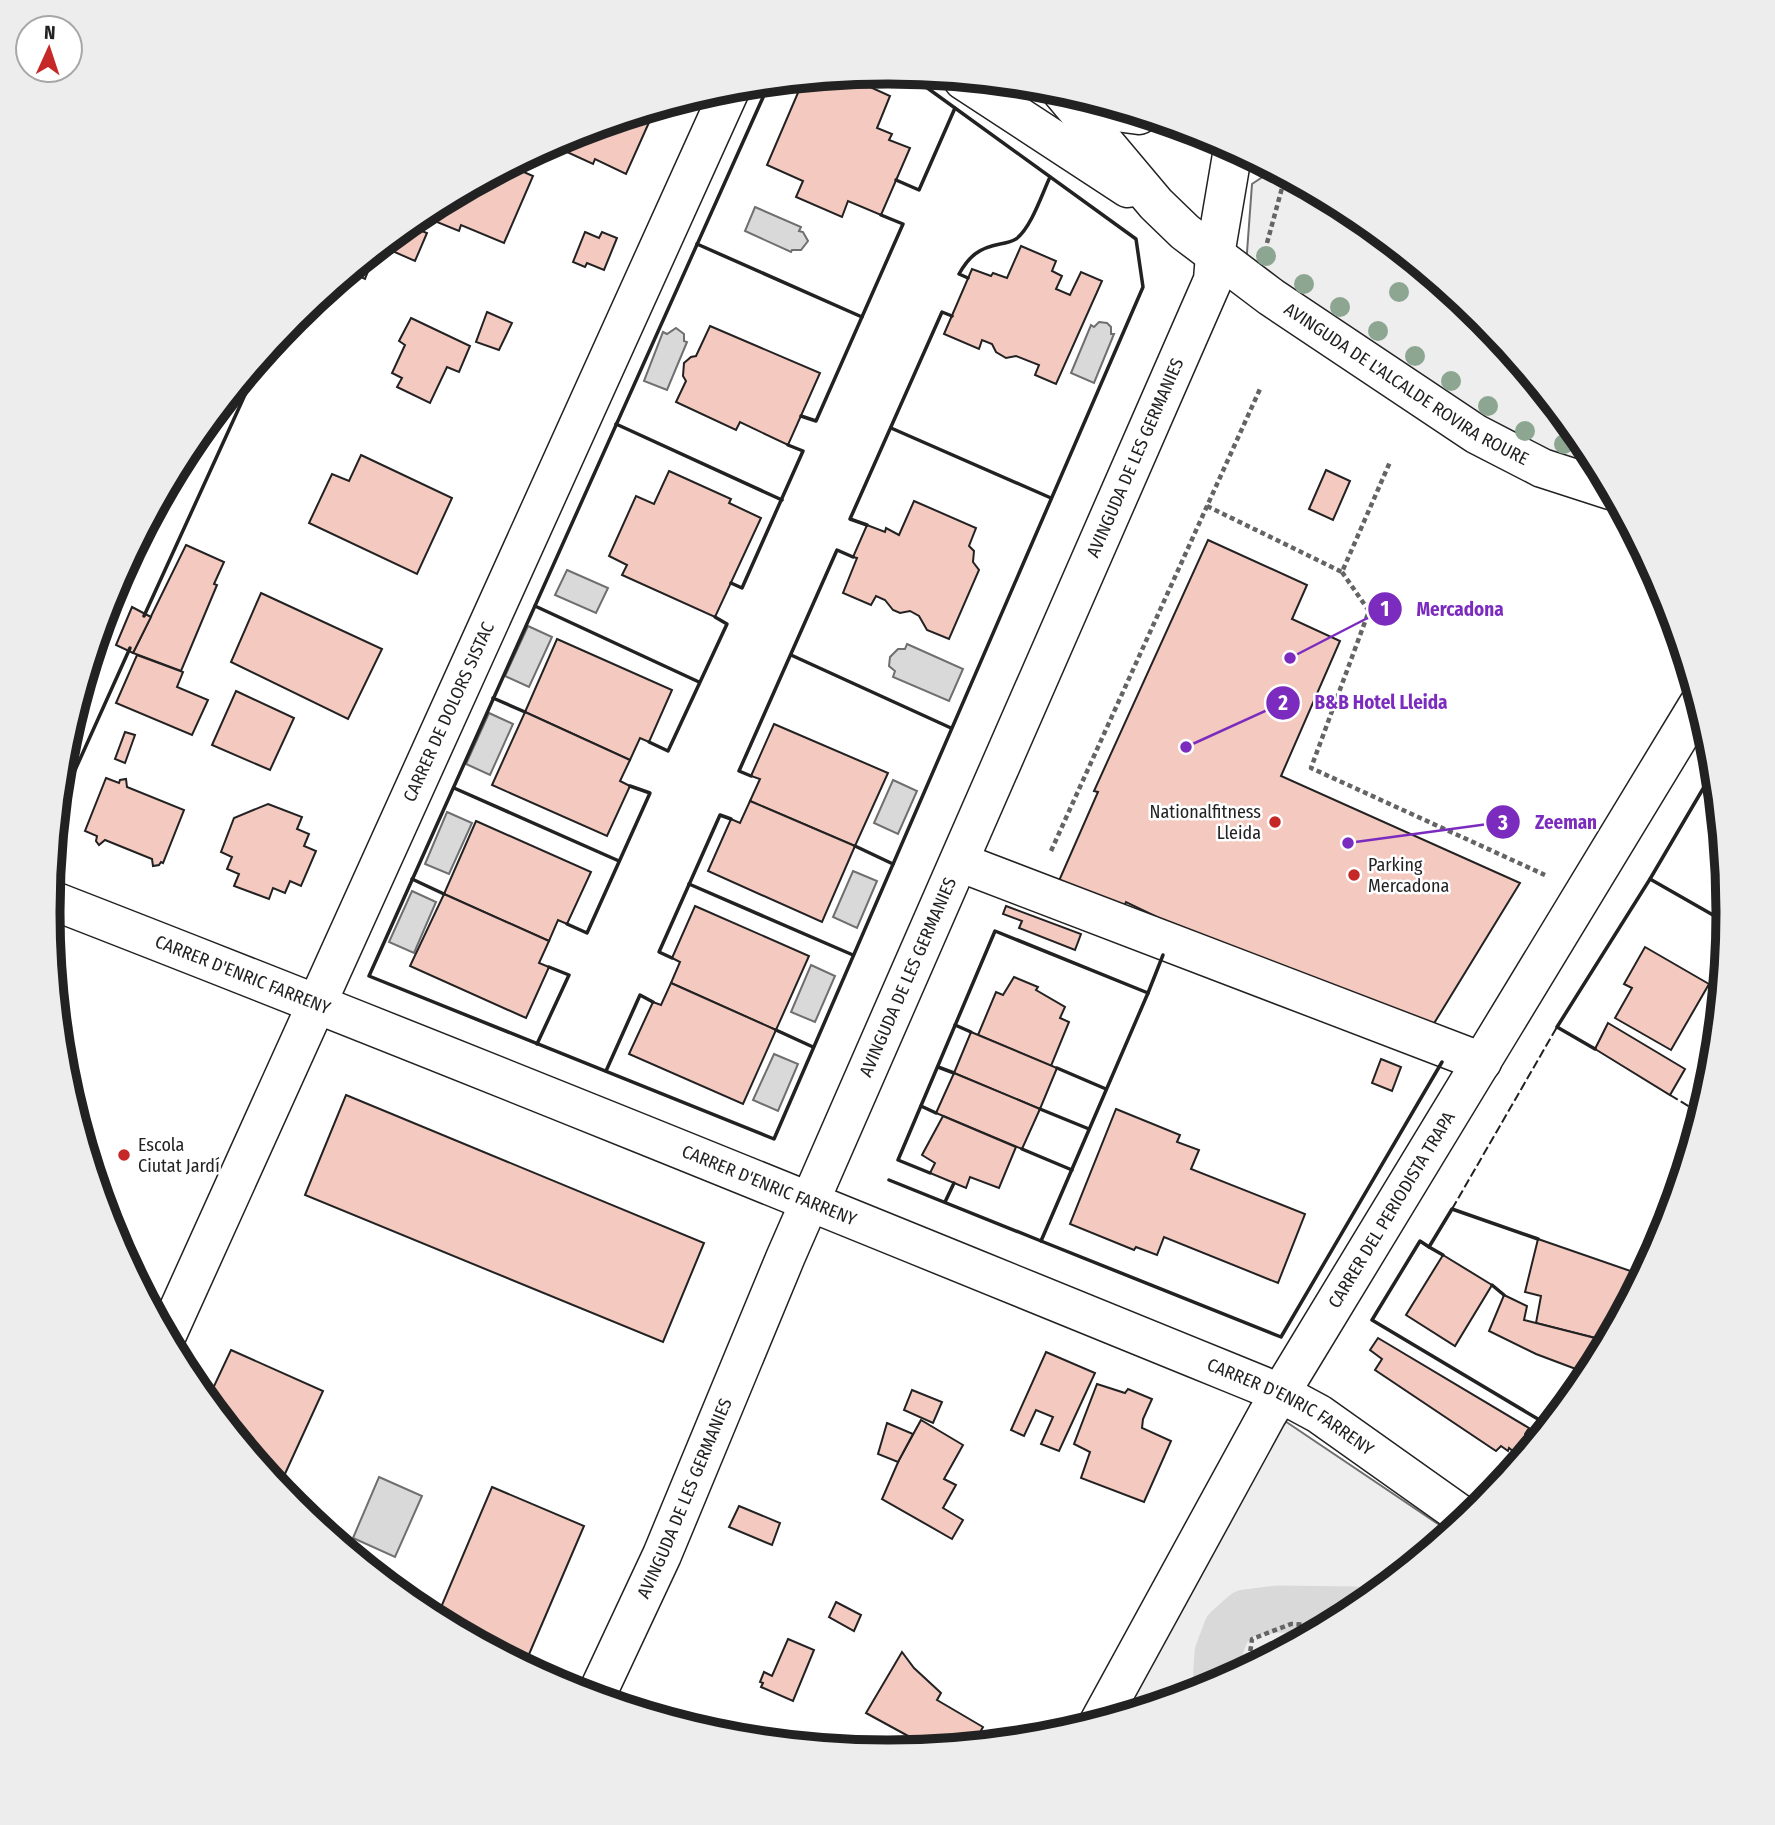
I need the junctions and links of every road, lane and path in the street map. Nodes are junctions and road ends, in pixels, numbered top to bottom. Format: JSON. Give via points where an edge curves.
{"nodes":[{"id":1,"x":978,"y":90,"type":"edge"},
{"id":2,"x":726,"y":100,"type":"edge"},
{"id":3,"x":1075,"y":106,"type":"edge"},
{"id":4,"x":1231,"y":160,"type":"edge"},
{"id":5,"x":1156,"y":204,"type":"junction"},
{"id":6,"x":1215,"y":255,"type":"junction"},
{"id":7,"x":1260,"y":389,"type":"dead end"},
{"id":8,"x":1390,"y":462,"type":"dead end"},
{"id":9,"x":1597,"y":486,"type":"edge"},
{"id":10,"x":1207,"y":506,"type":"junction"},
{"id":11,"x":1342,"y":572,"type":"junction"},
{"id":12,"x":1691,"y":716,"type":"edge"},
{"id":13,"x":959,"y":862,"type":"junction"},
{"id":14,"x":1558,"y":880,"type":"dead end"},
{"id":15,"x":1033,"y":890,"type":"junction"},
{"id":16,"x":60,"y":903,"type":"edge"},
{"id":17,"x":316,"y":1003,"type":"junction"},
{"id":18,"x":1482,"y":1062,"type":"junction"},
{"id":19,"x":811,"y":1202,"type":"junction"},
{"id":20,"x":171,"y":1328,"type":"edge"},
{"id":21,"x":1280,"y":1394,"type":"junction"},
{"id":22,"x":1458,"y":1512,"type":"edge"},
{"id":23,"x":1310,"y":1625,"type":"edge"},
{"id":24,"x":1250,"y":1657,"type":"edge"},
{"id":25,"x":599,"y":1688,"type":"edge"},
{"id":26,"x":1105,"y":1711,"type":"edge"}],
"edges":[{"from":1,"to":5,"type":"street"},
{"from":2,"to":17,"type":"street","name":"CARRER DE DOLORS SISTAC"},
{"from":3,"to":5,"type":"street"},
{"from":4,"to":6,"type":"street","name":"AVINGUDA DE LES GERMANIES"},
{"from":5,"to":6,"type":"street"},
{"from":6,"to":9,"type":"street","name":"AVINGUDA DE L'ALCALDE ROVIRA ROURE","via":[[1271,298],[1476,434],[1542,468]]},
{"from":6,"to":13,"type":"street","name":"AVINGUDA DE LES GERMANIES","via":[[1213,280]]},
{"from":7,"to":10,"type":"path"},
{"from":8,"to":11,"type":"path"},
{"from":10,"to":11,"type":"path"},
{"from":10,"to":15,"type":"path"},
{"from":11,"to":14,"type":"path","via":[[1368,611],[1311,768]]},
{"from":12,"to":18,"type":"street","name":"CARRER DEL PERIODISTA TRAPA"},
{"from":13,"to":15,"type":"street"},
{"from":13,"to":19,"type":"street","name":"AVINGUDA DE LES GERMANIES"},
{"from":15,"to":18,"type":"street"},
{"from":16,"to":17,"type":"street","name":"CARRER D'ENRIC FARRENY"},
{"from":17,"to":19,"type":"street","name":"CARRER D'ENRIC FARRENY"},
{"from":17,"to":20,"type":"street","name":"CARRER DE DOLORS SISTAC"},
{"from":18,"to":21,"type":"street","name":"CARRER DEL PERIODISTA TRAPA"},
{"from":19,"to":21,"type":"street","name":"CARRER D'ENRIC FARRENY"},
{"from":19,"to":25,"type":"street","name":"AVINGUDA DE LES GERMANIES","via":[[662,1555]]},
{"from":21,"to":22,"type":"street","name":"CARRER D'ENRIC FARRENY","via":[[1319,1414]]},
{"from":21,"to":26,"type":"street","name":"CARRER DEL PERIODISTA TRAPA"},
{"from":23,"to":24,"type":"path","via":[[1291,1624],[1252,1639]]}]}
